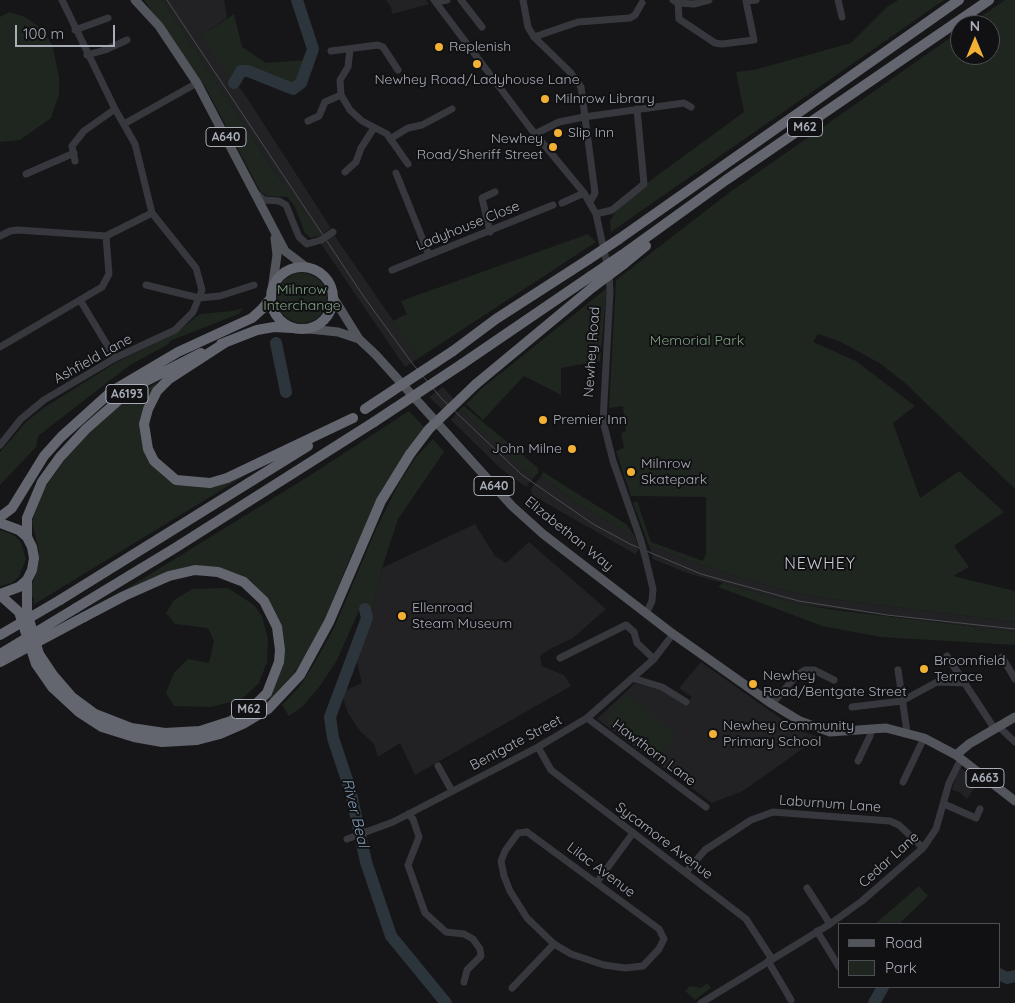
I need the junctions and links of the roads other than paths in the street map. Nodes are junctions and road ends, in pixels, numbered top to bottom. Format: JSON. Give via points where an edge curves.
{"nodes":[{"id":1,"x":62,"y":0,"type":"edge"},
{"id":2,"x":135,"y":0,"type":"edge"},
{"id":3,"x":447,"y":0,"type":"edge"},
{"id":4,"x":461,"y":0,"type":"edge"},
{"id":5,"x":523,"y":0,"type":"edge"},
{"id":6,"x":709,"y":0,"type":"edge"},
{"id":7,"x":756,"y":0,"type":"edge"},
{"id":8,"x":838,"y":0,"type":"edge"},
{"id":9,"x":959,"y":0,"type":"edge"},
{"id":10,"x":989,"y":0,"type":"edge"},
{"id":11,"x":435,"y":1,"type":"edge"},
{"id":12,"x":676,"y":2,"type":"edge"},
{"id":13,"x":642,"y":3,"type":"dead end"},
{"id":14,"x":842,"y":17,"type":"dead end"},
{"id":15,"x":108,"y":18,"type":"dead end"},
{"id":16,"x":482,"y":27,"type":"dead end"},
{"id":17,"x":75,"y":30,"type":"junction"},
{"id":18,"x":534,"y":37,"type":"junction"},
{"id":19,"x":128,"y":40,"type":"dead end"},
{"id":20,"x":350,"y":49,"type":"junction"},
{"id":21,"x":331,"y":52,"type":"dead end"},
{"id":22,"x":87,"y":55,"type":"junction"},
{"id":23,"x":398,"y":70,"type":"dead end"},
{"id":24,"x":197,"y":83,"type":"junction"},
{"id":25,"x":341,"y":95,"type":"junction"},
{"id":26,"x":691,"y":107,"type":"dead end"},
{"id":27,"x":115,"y":109,"type":"junction"},
{"id":28,"x":452,"y":109,"type":"dead end"},
{"id":29,"x":637,"y":110,"type":"junction"},
{"id":30,"x":584,"y":117,"type":"junction"},
{"id":31,"x":308,"y":121,"type":"dead end"},
{"id":32,"x":124,"y":124,"type":"junction"},
{"id":33,"x":374,"y":128,"type":"junction"},
{"id":34,"x":535,"y":134,"type":"junction"},
{"id":35,"x":390,"y":139,"type":"junction"},
{"id":36,"x":408,"y":164,"type":"dead end"},
{"id":37,"x":345,"y":172,"type":"dead end"},
{"id":38,"x":396,"y":173,"type":"dead end"},
{"id":39,"x":33,"y":182,"type":"dead end"},
{"id":40,"x":254,"y":191,"type":"junction"},
{"id":41,"x":495,"y":192,"type":"dead end"},
{"id":42,"x":584,"y":193,"type":"junction"},
{"id":43,"x":276,"y":201,"type":"junction"},
{"id":44,"x":590,"y":202,"type":"junction"},
{"id":45,"x":562,"y":203,"type":"dead end"},
{"id":46,"x":553,"y":205,"type":"dead end"},
{"id":47,"x":152,"y":213,"type":"junction"},
{"id":48,"x":596,"y":214,"type":"junction"},
{"id":49,"x":266,"y":216,"type":"junction"},
{"id":50,"x":333,"y":232,"type":"dead end"},
{"id":51,"x":490,"y":232,"type":"junction"},
{"id":52,"x":274,"y":233,"type":"junction"},
{"id":53,"x":1,"y":234,"type":"edge"},
{"id":54,"x":106,"y":236,"type":"junction"},
{"id":55,"x":429,"y":255,"type":"junction"},
{"id":56,"x":623,"y":259,"type":"junction"},
{"id":57,"x":306,"y":267,"type":"junction"},
{"id":58,"x":392,"y":270,"type":"dead end"},
{"id":59,"x":146,"y":285,"type":"dead end"},
{"id":60,"x":254,"y":285,"type":"dead end"},
{"id":61,"x":272,"y":294,"type":"junction"},
{"id":62,"x":334,"y":297,"type":"junction"},
{"id":63,"x":199,"y":298,"type":"junction"},
{"id":64,"x":80,"y":300,"type":"junction"},
{"id":65,"x":292,"y":328,"type":"junction"},
{"id":66,"x":309,"y":329,"type":"junction"},
{"id":67,"x":359,"y":339,"type":"junction"},
{"id":68,"x":226,"y":342,"type":"junction"},
{"id":69,"x":0,"y":347,"type":"edge"},
{"id":70,"x":115,"y":358,"type":"junction"},
{"id":71,"x":353,"y":418,"type":"junction"},
{"id":72,"x":0,"y":446,"type":"edge"},
{"id":73,"x":0,"y":517,"type":"edge"},
{"id":74,"x":0,"y":523,"type":"edge"},
{"id":75,"x":26,"y":537,"type":"junction"},
{"id":76,"x":27,"y":580,"type":"junction"},
{"id":77,"x":0,"y":595,"type":"edge"},
{"id":78,"x":647,"y":612,"type":"junction"},
{"id":79,"x":673,"y":634,"type":"junction"},
{"id":80,"x":0,"y":635,"type":"edge"},
{"id":81,"x":0,"y":654,"type":"edge"},
{"id":82,"x":947,"y":656,"type":"dead end"},
{"id":83,"x":1002,"y":657,"type":"dead end"},
{"id":84,"x":560,"y":658,"type":"dead end"},
{"id":85,"x":654,"y":659,"type":"junction"},
{"id":86,"x":0,"y":662,"type":"edge"},
{"id":87,"x":898,"y":670,"type":"dead end"},
{"id":88,"x":632,"y":678,"type":"junction"},
{"id":89,"x":1015,"y":679,"type":"edge"},
{"id":90,"x":834,"y":680,"type":"dead end"},
{"id":91,"x":965,"y":683,"type":"junction"},
{"id":92,"x":902,"y":701,"type":"junction"},
{"id":93,"x":686,"y":702,"type":"dead end"},
{"id":94,"x":772,"y":704,"type":"junction"},
{"id":95,"x":852,"y":707,"type":"dead end"},
{"id":96,"x":1015,"y":717,"type":"edge"},
{"id":97,"x":587,"y":718,"type":"junction"},
{"id":98,"x":996,"y":727,"type":"junction"},
{"id":99,"x":871,"y":728,"type":"junction"},
{"id":100,"x":906,"y":732,"type":"junction"},
{"id":101,"x":924,"y":738,"type":"junction"},
{"id":102,"x":1015,"y":742,"type":"edge"},
{"id":103,"x":538,"y":747,"type":"junction"},
{"id":104,"x":958,"y":757,"type":"junction"},
{"id":105,"x":858,"y":761,"type":"dead end"},
{"id":106,"x":438,"y":766,"type":"dead end"},
{"id":107,"x":903,"y":782,"type":"dead end"},
{"id":108,"x":452,"y":791,"type":"junction"},
{"id":109,"x":1015,"y":801,"type":"edge"},
{"id":110,"x":944,"y":804,"type":"junction"},
{"id":111,"x":706,"y":807,"type":"dead end"},
{"id":112,"x":980,"y":809,"type":"dead end"},
{"id":113,"x":408,"y":814,"type":"junction"},
{"id":114,"x":633,"y":833,"type":"junction"},
{"id":115,"x":347,"y":839,"type":"dead end"},
{"id":116,"x":923,"y":848,"type":"junction"},
{"id":117,"x":686,"y":872,"type":"junction"},
{"id":118,"x":597,"y":882,"type":"junction"},
{"id":119,"x":807,"y":888,"type":"dead end"},
{"id":120,"x":830,"y":924,"type":"junction"},
{"id":121,"x":817,"y":931,"type":"junction"},
{"id":122,"x":554,"y":944,"type":"junction"},
{"id":123,"x":770,"y":960,"type":"junction"},
{"id":124,"x":838,"y":965,"type":"edge"},
{"id":125,"x":464,"y":982,"type":"dead end"},
{"id":126,"x":512,"y":988,"type":"dead end"},
{"id":127,"x":713,"y":1000,"type":"edge"},
{"id":128,"x":791,"y":1000,"type":"dead end"},
{"id":129,"x":701,"y":1003,"type":"edge"}],
"edges":[{"from":1,"to":17,"type":"street"},
{"from":2,"to":24,"type":"main road","number":"A640","via":[[158,26]]},
{"from":3,"to":11,"type":"street"},
{"from":4,"to":16,"type":"street"},
{"from":5,"to":18,"type":"street","via":[[528,27]]},
{"from":6,"to":12,"type":"street","via":[[694,4]]},
{"from":7,"to":12,"type":"street","via":[[746,1],[754,40],[722,44],[679,19]]},
{"from":8,"to":14,"type":"street"},
{"from":9,"to":71,"type":"highway","number":"M62","bridge":true,"via":[[618,239]]},
{"from":10,"to":56,"type":"highway","number":"M62","via":[[726,180]]},
{"from":11,"to":34,"type":"street","name":"Newhey Road"},
{"from":13,"to":18,"type":"street","via":[[636,15],[630,18],[578,22]]},
{"from":15,"to":17,"type":"street"},
{"from":17,"to":22,"type":"street"},
{"from":18,"to":30,"type":"street","via":[[571,73],[580,87]]},
{"from":19,"to":22,"type":"street"},
{"from":20,"to":21,"type":"street"},
{"from":20,"to":23,"type":"street","via":[[383,47]]},
{"from":20,"to":25,"type":"street","via":[[348,67],[340,80]]},
{"from":22,"to":27,"type":"street"},
{"from":24,"to":32,"type":"street"},
{"from":24,"to":40,"type":"main road","number":"A640"},
{"from":25,"to":31,"type":"street","via":[[325,102],[318,116]]},
{"from":25,"to":33,"type":"street","via":[[350,110]]},
{"from":26,"to":29,"type":"street","via":[[684,103]]},
{"from":27,"to":32,"type":"street"},
{"from":27,"to":39,"type":"street","via":[[84,131],[72,146],[74,157],[56,159],[29,173]]},
{"from":28,"to":35,"type":"street"},
{"from":29,"to":30,"type":"street"},
{"from":29,"to":48,"type":"street","via":[[644,184],[612,210]]},
{"from":30,"to":34,"type":"street","via":[[559,122]]},
{"from":30,"to":44,"type":"street","via":[[594,193]]},
{"from":32,"to":47,"type":"street","via":[[136,144]]},
{"from":33,"to":35,"type":"street"},
{"from":33,"to":37,"type":"street","via":[[356,162]]},
{"from":34,"to":42,"type":"street","name":"Newhey Road"},
{"from":35,"to":36,"type":"street"},
{"from":38,"to":55,"type":"street"},
{"from":40,"to":43,"type":"street","via":[[264,200]]},
{"from":40,"to":49,"type":"main road","number":"A640"},
{"from":41,"to":51,"type":"street","via":[[482,198]]},
{"from":42,"to":44,"type":"street","name":"Newhey Road"},
{"from":42,"to":45,"type":"street"},
{"from":43,"to":49,"type":"street"},
{"from":43,"to":50,"type":"street","bridge":true,"via":[[286,205],[300,238],[307,244]]},
{"from":44,"to":48,"type":"street","name":"Newhey Road"},
{"from":46,"to":51,"type":"street","name":"Ladyhouse Close"},
{"from":47,"to":54,"type":"street"},
{"from":47,"to":63,"type":"street","via":[[196,268],[202,290]]},
{"from":48,"to":78,"type":"street","name":"Newhey Road","bridge":true,"via":[[610,282],[603,421],[613,461],[646,556],[653,590]]},
{"from":49,"to":52,"type":"main road","number":"A640"},
{"from":51,"to":55,"type":"street","name":"Ladyhouse Close"},
{"from":52,"to":57,"type":"main road","number":"A640","via":[[285,251]]},
{"from":52,"to":61,"type":"main road","number":"A640","via":[[277,255]]},
{"from":53,"to":54,"type":"street","via":[[18,230]]},
{"from":54,"to":64,"type":"street","via":[[109,274],[102,287]]},
{"from":55,"to":58,"type":"street","name":"Ladyhouse Close"},
{"from":56,"to":77,"type":"highway","number":"M62","bridge":true,"via":[[476,384],[429,429],[381,501],[329,622],[300,676],[268,709],[243,724],[197,740],[162,742],[102,727],[79,712],[52,687],[36,664],[19,612]]},
{"from":56,"to":81,"type":"highway","number":"M62","bridge":true,"via":[[591,276],[374,422]]},
{"from":57,"to":61,"type":"highway","via":[[281,275]]},
{"from":57,"to":62,"type":"highway","number":"A640","via":[[328,280]]},
{"from":59,"to":63,"type":"street"},
{"from":60,"to":63,"type":"street","via":[[220,296]]},
{"from":61,"to":65,"type":"highway","via":[[274,313]]},
{"from":61,"to":73,"type":"highway","number":"A6193","via":[[252,318],[178,352],[112,391],[61,436],[44,456],[12,508]]},
{"from":62,"to":66,"type":"highway","via":[[330,314]]},
{"from":62,"to":67,"type":"main road","name":"Elizabethan Way","number":"A640"},
{"from":63,"to":70,"type":"street","name":"Ashfield Lane","via":[[193,312],[175,330]]},
{"from":64,"to":69,"type":"street"},
{"from":64,"to":70,"type":"street"},
{"from":65,"to":66,"type":"highway","number":"A640"},
{"from":65,"to":68,"type":"highway","number":"A6193","via":[[274,326]]},
{"from":66,"to":67,"type":"main road","name":"Elizabethan Way","number":"A640","via":[[338,332]]},
{"from":67,"to":78,"type":"main road","name":"Elizabethan Way","number":"A640","via":[[512,506],[542,534]]},
{"from":68,"to":71,"type":"highway","number":"M62","via":[[169,379],[157,391],[148,409],[144,424],[148,449],[154,461],[176,480],[210,483],[227,478]]},
{"from":68,"to":75,"type":"highway","number":"A6193","via":[[185,359],[146,381],[86,429],[42,482],[27,518]]},
{"from":70,"to":72,"type":"street","name":"Ashfield Lane","via":[[44,400],[21,419]]},
{"from":71,"to":80,"type":"highway","number":"M62","bridge":true,"via":[[191,521]]},
{"from":74,"to":75,"type":"highway","via":[[19,530]]},
{"from":75,"to":76,"type":"highway","number":"A6193","via":[[34,558]]},
{"from":76,"to":77,"type":"highway"},
{"from":76,"to":86,"type":"highway","number":"M62","bridge":true,"via":[[27,612],[39,654],[53,675],[72,697],[95,714],[131,728],[165,733],[200,731],[231,721],[267,693],[279,662],[280,638],[267,605],[236,578],[195,570],[169,576],[124,596],[84,617]]},
{"from":78,"to":79,"type":"main road","number":"A640"},
{"from":79,"to":85,"type":"street","name":"Bentgate Street"},
{"from":79,"to":94,"type":"main road","number":"A640"},
{"from":82,"to":91,"type":"street"},
{"from":83,"to":89,"type":"street"},
{"from":84,"to":85,"type":"street","via":[[626,625],[634,632],[637,643]]},
{"from":85,"to":88,"type":"street","name":"Bentgate Street"},
{"from":87,"to":92,"type":"street"},
{"from":88,"to":93,"type":"street","via":[[662,687]]},
{"from":88,"to":97,"type":"street","name":"Bentgate Street"},
{"from":90,"to":94,"type":"street","via":[[814,670],[805,670]]},
{"from":91,"to":92,"type":"street","via":[[937,682]]},
{"from":91,"to":98,"type":"street"},
{"from":92,"to":95,"type":"street"},
{"from":92,"to":100,"type":"street"},
{"from":94,"to":99,"type":"main road","number":"A640","via":[[822,730]]},
{"from":96,"to":98,"type":"main road"},
{"from":97,"to":103,"type":"street","name":"Bentgate Street"},
{"from":97,"to":111,"type":"street","name":"Hawthorn Lane"},
{"from":98,"to":102,"type":"street"},
{"from":98,"to":104,"type":"main road"},
{"from":99,"to":100,"type":"main road","number":"A640"},
{"from":99,"to":105,"type":"street"},
{"from":100,"to":101,"type":"main road","number":"A640"},
{"from":101,"to":104,"type":"main road","number":"A640"},
{"from":101,"to":107,"type":"street"},
{"from":103,"to":108,"type":"street","name":"Bentgate Street"},
{"from":103,"to":114,"type":"street","name":"Sycamore Avenue","via":[[551,770]]},
{"from":104,"to":109,"type":"main road","number":"A663"},
{"from":104,"to":110,"type":"street","name":"Cedar Lane"},
{"from":106,"to":108,"type":"street"},
{"from":108,"to":113,"type":"street","name":"Bentgate Street"},
{"from":110,"to":112,"type":"street","via":[[976,818]]},
{"from":110,"to":116,"type":"street","name":"Cedar Lane","via":[[934,834]]},
{"from":113,"to":115,"type":"street","name":"Bentgate Street"},
{"from":113,"to":125,"type":"street","via":[[419,836],[408,865],[425,913],[446,932],[464,934],[480,948],[481,956],[467,970]]},
{"from":114,"to":117,"type":"street","name":"Sycamore Avenue"},
{"from":114,"to":118,"type":"street"},
{"from":116,"to":117,"type":"street","name":"Laburnum Lane","via":[[899,825],[890,821],[773,812],[751,820],[705,850]]},
{"from":116,"to":120,"type":"street","name":"Cedar Lane"},
{"from":117,"to":123,"type":"street","name":"Sycamore Avenue","via":[[746,919]]},
{"from":118,"to":122,"type":"street","name":"Lilac Avenue","via":[[659,929],[664,939],[659,949],[643,966],[625,968],[604,965]]},
{"from":118,"to":122,"type":"street","name":"Lilac Avenue","via":[[527,832],[518,833],[505,851],[501,861],[504,876],[516,903]]},
{"from":119,"to":120,"type":"street"},
{"from":120,"to":121,"type":"street","name":"Cedar Lane"},
{"from":121,"to":123,"type":"street","name":"Cedar Lane"},
{"from":121,"to":124,"type":"street"},
{"from":122,"to":126,"type":"street"},
{"from":123,"to":127,"type":"street","name":"Cedar Lane"},
{"from":123,"to":128,"type":"street","name":"Sycamore Avenue"},
{"from":127,"to":129,"type":"street","name":"Cedar Lane"}]}
